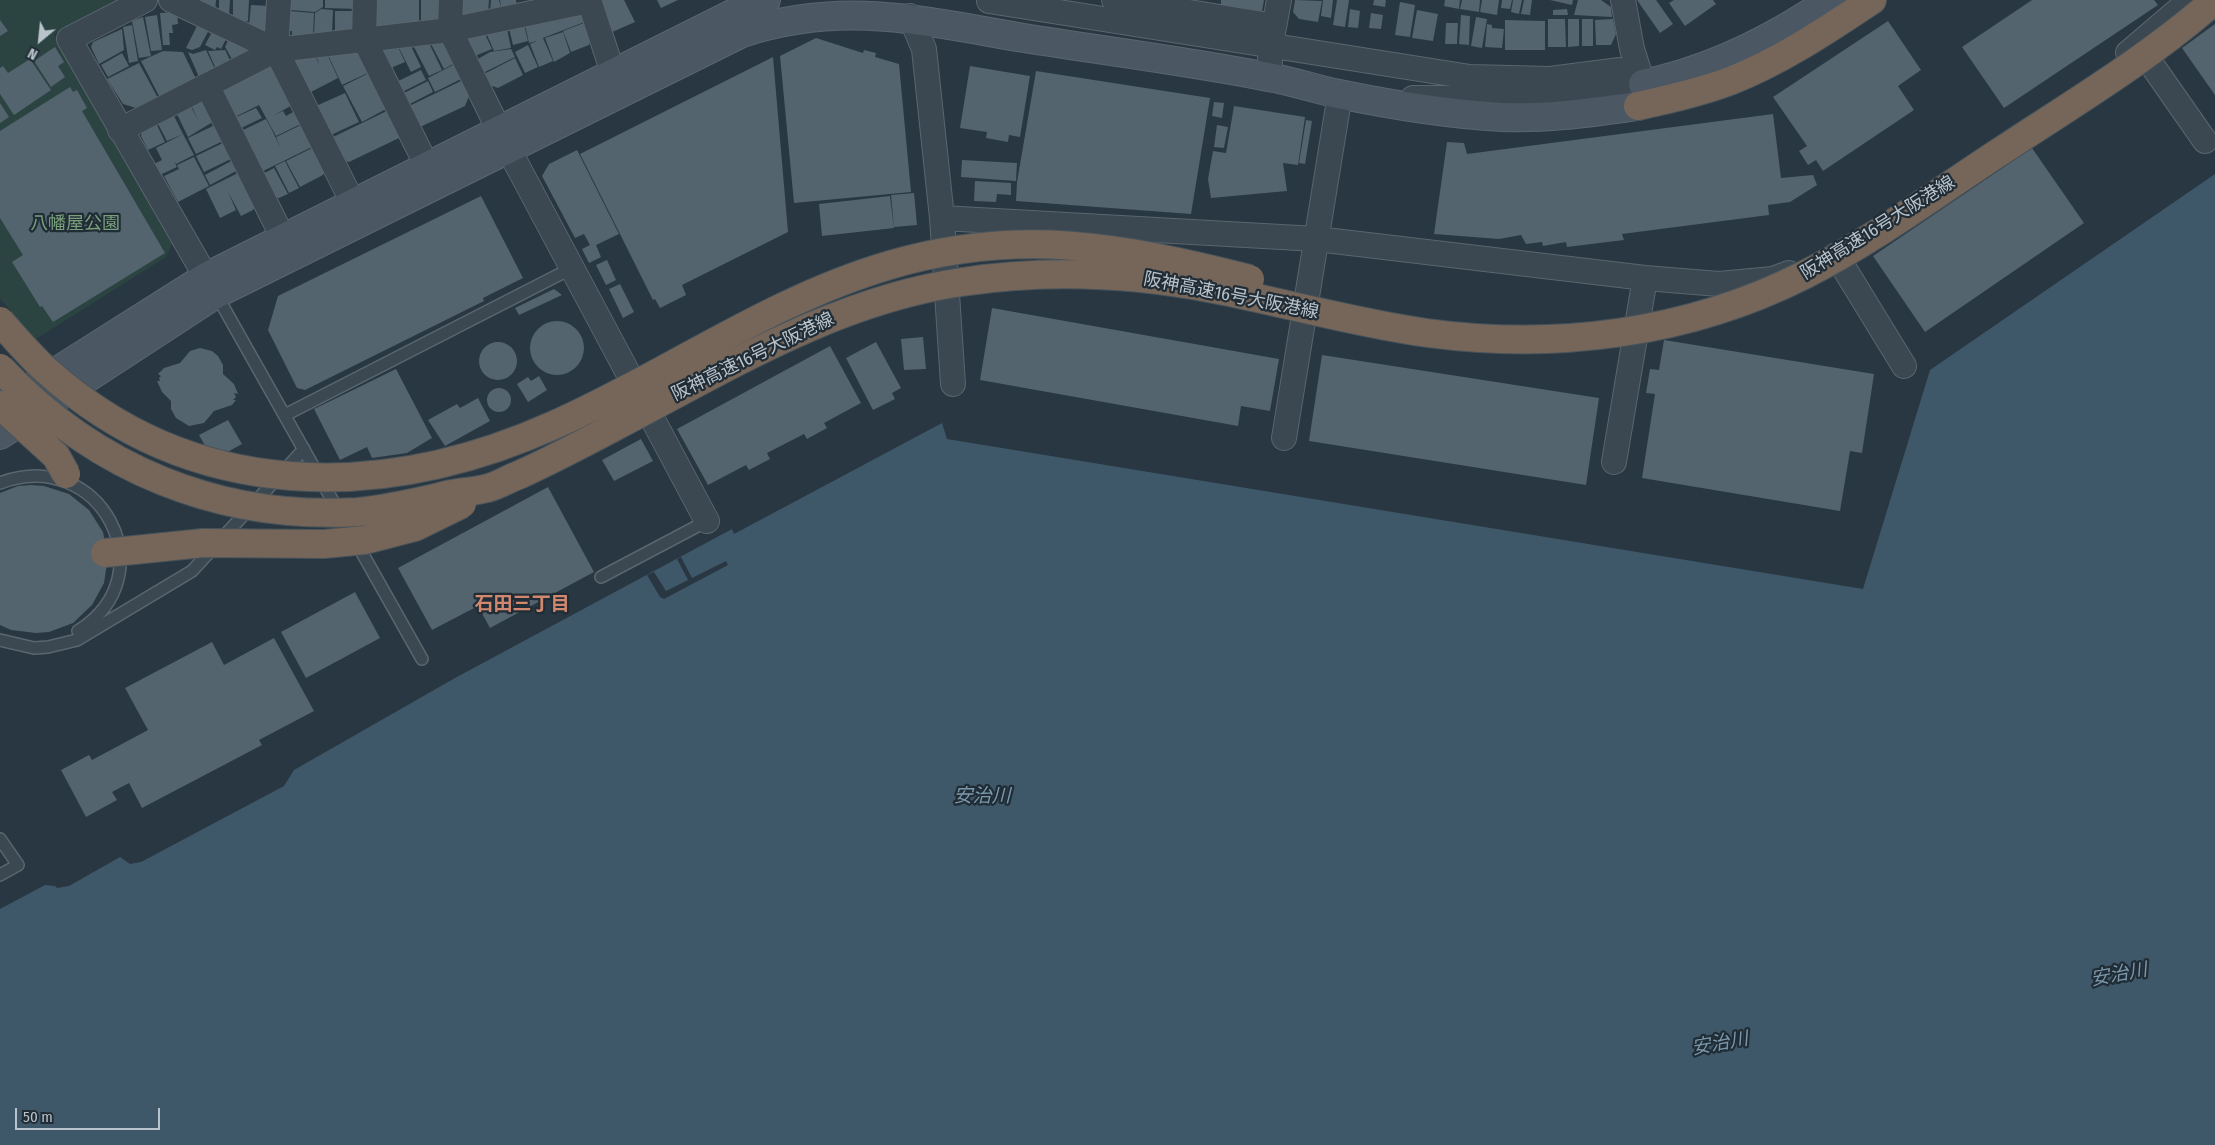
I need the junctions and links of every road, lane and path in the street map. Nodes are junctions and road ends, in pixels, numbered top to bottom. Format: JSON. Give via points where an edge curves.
{"nodes":[{"id":1,"x":145,"y":0,"type":"edge"},
{"id":2,"x":171,"y":0,"type":"edge"},
{"id":3,"x":279,"y":0,"type":"edge"},
{"id":4,"x":365,"y":0,"type":"edge"},
{"id":5,"x":451,"y":0,"type":"edge"},
{"id":6,"x":766,"y":0,"type":"edge"},
{"id":7,"x":1114,"y":0,"type":"edge"},
{"id":8,"x":1279,"y":0,"type":"edge"},
{"id":9,"x":1623,"y":0,"type":"edge"},
{"id":10,"x":1830,"y":0,"type":"edge"},
{"id":11,"x":1872,"y":0,"type":"edge"},
{"id":12,"x":2190,"y":0,"type":"edge"},
{"id":13,"x":2196,"y":0,"type":"edge"},
{"id":14,"x":2200,"y":0,"type":"edge"},
{"id":15,"x":589,"y":1,"type":"edge"},
{"id":16,"x":989,"y":1,"type":"edge"},
{"id":17,"x":2215,"y":1,"type":"edge"},
{"id":18,"x":906,"y":8,"type":"edge"},
{"id":19,"x":450,"y":30,"type":"junction"},
{"id":20,"x":984,"y":31,"type":"junction"},
{"id":21,"x":1267,"y":34,"type":"junction"},
{"id":22,"x":364,"y":38,"type":"junction"},
{"id":23,"x":2137,"y":44,"type":"junction"},
{"id":24,"x":276,"y":50,"type":"junction"},
{"id":25,"x":613,"y":73,"type":"junction"},
{"id":26,"x":1269,"y":77,"type":"junction"},
{"id":27,"x":207,"y":86,"type":"junction"},
{"id":28,"x":1641,"y":95,"type":"junction"},
{"id":29,"x":1351,"y":96,"type":"junction"},
{"id":30,"x":120,"y":130,"type":"junction"},
{"id":31,"x":504,"y":140,"type":"junction"},
{"id":32,"x":2204,"y":142,"type":"dead end"},
{"id":33,"x":2008,"y":146,"type":"junction"},
{"id":34,"x":427,"y":166,"type":"junction"},
{"id":35,"x":353,"y":203,"type":"junction"},
{"id":36,"x":942,"y":218,"type":"junction"},
{"id":37,"x":283,"y":238,"type":"junction"},
{"id":38,"x":1317,"y":239,"type":"junction"},
{"id":39,"x":1836,"y":255,"type":"junction"},
{"id":40,"x":570,"y":269,"type":"junction"},
{"id":41,"x":1645,"y":278,"type":"junction"},
{"id":42,"x":211,"y":285,"type":"junction"},
{"id":43,"x":0,"y":322,"type":"edge"},
{"id":44,"x":1904,"y":366,"type":"dead end"},
{"id":45,"x":0,"y":368,"type":"edge"},
{"id":46,"x":954,"y":384,"type":"dead end"},
{"id":47,"x":0,"y":406,"type":"edge"},
{"id":48,"x":285,"y":415,"type":"junction"},
{"id":49,"x":0,"y":435,"type":"edge"},
{"id":50,"x":1284,"y":438,"type":"dead end"},
{"id":51,"x":304,"y":449,"type":"junction"},
{"id":52,"x":1614,"y":462,"type":"dead end"},
{"id":53,"x":66,"y":474,"type":"joint"},
{"id":54,"x":0,"y":483,"type":"edge"},
{"id":55,"x":489,"y":488,"type":"junction"},
{"id":56,"x":706,"y":520,"type":"joint"},
{"id":57,"x":105,"y":552,"type":"dead end"},
{"id":58,"x":601,"y":577,"type":"dead end"},
{"id":59,"x":1,"y":638,"type":"edge"},
{"id":60,"x":422,"y":659,"type":"dead end"},
{"id":61,"x":0,"y":839,"type":"edge"},
{"id":62,"x":0,"y":876,"type":"edge"}],
"edges":[{"from":1,"to":30,"type":"street","via":[[69,39]]},
{"from":2,"to":24,"type":"street"},
{"from":3,"to":24,"type":"street"},
{"from":4,"to":22,"type":"street"},
{"from":5,"to":19,"type":"street"},
{"from":6,"to":25,"type":"street"},
{"from":7,"to":21,"type":"street"},
{"from":8,"to":21,"type":"street"},
{"from":9,"to":28,"type":"street"},
{"from":10,"to":28,"type":"street","via":[[1752,48]]},
{"from":11,"to":28,"type":"highway","via":[[1823,33],[1730,81]]},
{"from":12,"to":23,"type":"street"},
{"from":13,"to":23,"type":"highway","name":"阪神高速16号大阪港線"},
{"from":14,"to":33,"type":"highway","bridge":true,"via":[[2166,30],[2062,103]]},
{"from":15,"to":19,"type":"street"},
{"from":15,"to":25,"type":"street"},
{"from":16,"to":20,"type":"street"},
{"from":16,"to":21,"type":"street"},
{"from":17,"to":23,"type":"highway","bridge":true},
{"from":17,"to":33,"type":"highway","name":"阪神高速16号大阪港線","bridge":true,"via":[[2158,47]]},
{"from":18,"to":20,"type":"street"},
{"from":18,"to":31,"type":"street","via":[[857,8],[801,13],[778,19]]},
{"from":18,"to":36,"type":"street","via":[[924,49]]},
{"from":19,"to":22,"type":"street"},
{"from":19,"to":31,"type":"street"},
{"from":20,"to":26,"type":"street"},
{"from":21,"to":26,"type":"street"},
{"from":21,"to":28,"type":"street","via":[[1470,77],[1550,79],[1620,70]]},
{"from":22,"to":24,"type":"street"},
{"from":22,"to":34,"type":"street"},
{"from":23,"to":32,"type":"street"},
{"from":23,"to":39,"type":"street"},
{"from":23,"to":43,"type":"highway","name":"阪神高速16号大阪港線","bridge":true,"via":[[1916,192],[1796,267],[1736,293],[1679,310],[1574,327],[1504,329],[1432,320],[1120,250],[1075,244],[986,246],[930,255],[847,279],[745,326],[562,422],[500,447],[419,470],[336,479],[266,474],[229,467],[150,439],[99,410],[60,381]]},
{"from":24,"to":27,"type":"street"},
{"from":24,"to":35,"type":"street"},
{"from":25,"to":31,"type":"street"},
{"from":26,"to":29,"type":"street"},
{"from":27,"to":30,"type":"street"},
{"from":27,"to":37,"type":"street"},
{"from":28,"to":29,"type":"street","via":[[1576,115],[1503,117]]},
{"from":29,"to":38,"type":"street"},
{"from":30,"to":42,"type":"street"},
{"from":31,"to":34,"type":"street"},
{"from":31,"to":40,"type":"street"},
{"from":31,"to":42,"type":"street"},
{"from":33,"to":55,"type":"highway","name":"阪神高速16号大阪港線","bridge":true,"via":[[1863,242],[1802,276],[1739,303],[1681,321],[1570,339],[1506,341],[1427,333],[1341,318],[1219,290],[1114,275],[1057,274],[960,282],[891,297],[831,317]]},
{"from":34,"to":35,"type":"street"},
{"from":35,"to":37,"type":"street"},
{"from":36,"to":38,"type":"street"},
{"from":36,"to":46,"type":"street"},
{"from":37,"to":42,"type":"street"},
{"from":38,"to":41,"type":"street"},
{"from":38,"to":50,"type":"street"},
{"from":39,"to":41,"type":"street","via":[[1774,279],[1719,284]]},
{"from":39,"to":44,"type":"street"},
{"from":40,"to":48,"type":"lane"},
{"from":40,"to":56,"type":"street"},
{"from":41,"to":52,"type":"street"},
{"from":42,"to":47,"type":"street"},
{"from":42,"to":48,"type":"lane"},
{"from":42,"to":49,"type":"street"},
{"from":45,"to":55,"type":"highway","name":"阪神高速16号大阪港線","bridge":true,"via":[[46,411],[105,454],[158,480],[226,501],[296,512],[361,511],[413,505]]},
{"from":47,"to":53,"type":"highway","bridge":true,"via":[[56,456]]},
{"from":48,"to":51,"type":"lane"},
{"from":51,"to":59,"type":"lane","via":[[192,571],[77,640],[34,648]]},
{"from":51,"to":60,"type":"lane"},
{"from":53,"to":54,"type":"lane","via":[[33,471]]},
{"from":54,"to":59,"type":"lane","via":[[33,475],[82,490],[99,503],[110,518],[117,535],[120,558],[118,578],[111,596],[87,626],[74,634],[33,643]]},
{"from":55,"to":57,"type":"highway","bridge":true,"via":[[415,527],[365,540],[324,544],[202,543]]},
{"from":56,"to":58,"type":"lane"},
{"from":61,"to":62,"type":"lane","via":[[18,866]]}]}
